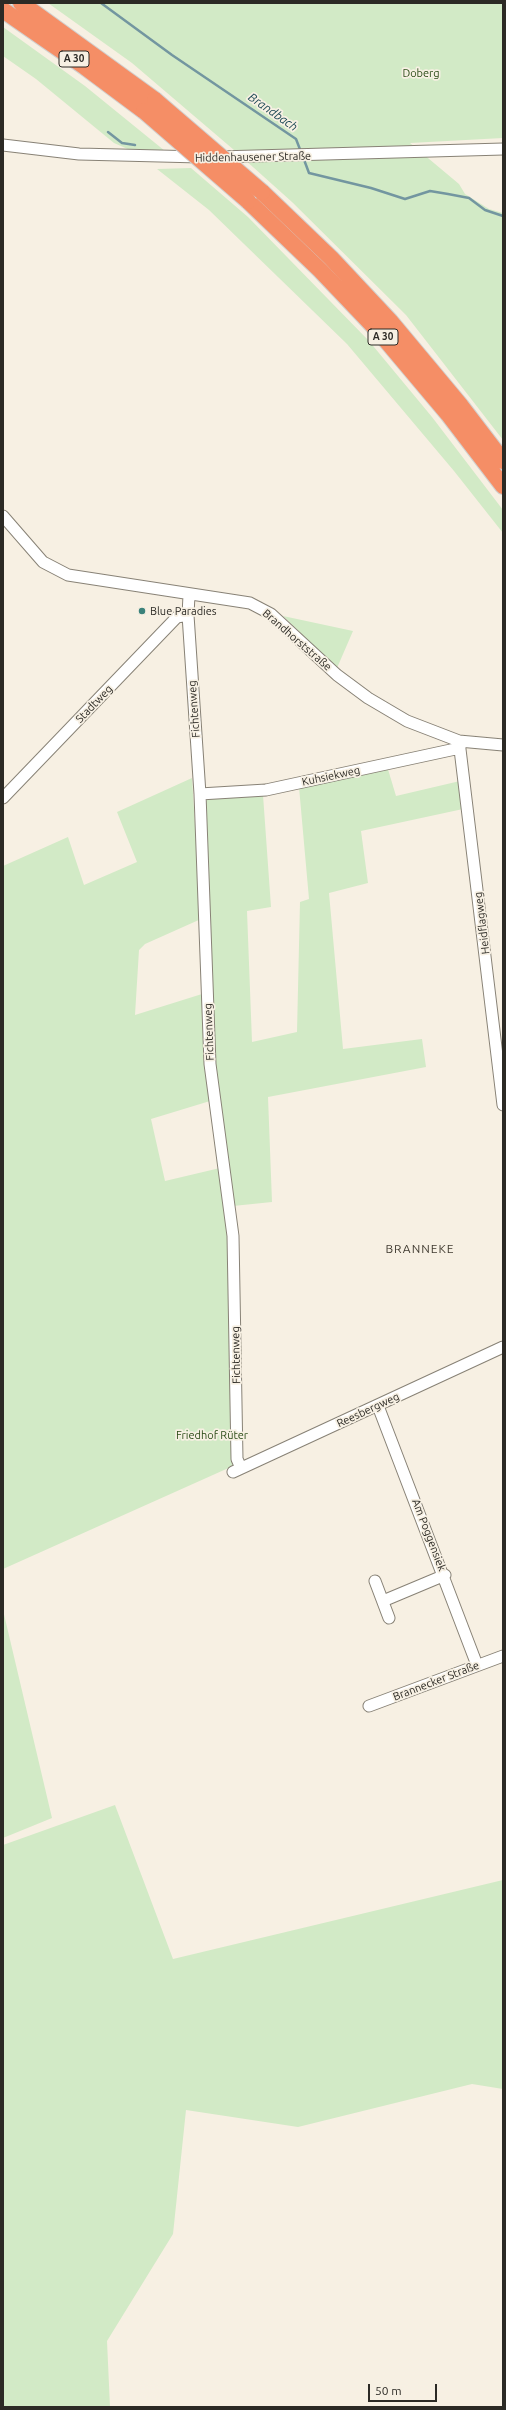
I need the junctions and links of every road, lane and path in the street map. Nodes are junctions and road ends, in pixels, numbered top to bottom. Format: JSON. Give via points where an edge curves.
{"nodes":[{"id":1,"x":21,"y":3,"type":"edge"},
{"id":2,"x":3,"y":10,"type":"edge"},
{"id":3,"x":149,"y":106,"type":"junction"},
{"id":4,"x":3,"y":146,"type":"edge"},
{"id":5,"x":503,"y":149,"type":"edge"},
{"id":6,"x":503,"y":461,"type":"edge"},
{"id":7,"x":503,"y":486,"type":"edge"},
{"id":8,"x":3,"y":516,"type":"edge"},
{"id":9,"x":189,"y":595,"type":"junction"},
{"id":10,"x":188,"y":615,"type":"junction"},
{"id":11,"x":460,"y":745,"type":"junction"},
{"id":12,"x":503,"y":746,"type":"edge"},
{"id":13,"x":200,"y":794,"type":"junction"},
{"id":14,"x":3,"y":798,"type":"edge"},
{"id":15,"x":500,"y":1058,"type":"edge"},
{"id":16,"x":503,"y":1105,"type":"edge"},
{"id":17,"x":503,"y":1347,"type":"edge"},
{"id":18,"x":378,"y":1406,"type":"junction"},
{"id":19,"x":237,"y":1470,"type":"joint"},
{"id":20,"x":444,"y":1575,"type":"junction"},
{"id":21,"x":375,"y":1580,"type":"dead end"},
{"id":22,"x":383,"y":1601,"type":"junction"},
{"id":23,"x":389,"y":1618,"type":"dead end"},
{"id":24,"x":503,"y":1656,"type":"edge"},
{"id":25,"x":477,"y":1665,"type":"junction"},
{"id":26,"x":370,"y":1706,"type":"dead end"}],
"edges":[{"from":1,"to":3,"type":"highway","number":"A 30"},
{"from":2,"to":3,"type":"highway","number":"A 30","via":[[85,67]]},
{"from":3,"to":6,"type":"highway","number":"A 30","bridge":true,"via":[[262,192],[330,258],[390,321]]},
{"from":3,"to":7,"type":"highway","number":"A 30","bridge":true,"via":[[320,270],[379,332],[448,414]]},
{"from":4,"to":5,"type":"street","name":"Hiddenhausener Straße","via":[[72,154],[160,158],[285,157]]},
{"from":8,"to":9,"type":"street","name":"Brandhorststraße","via":[[43,562],[68,575]]},
{"from":9,"to":10,"type":"street","name":"Fichtenweg"},
{"from":9,"to":11,"type":"street","name":"Brandhorststraße","via":[[250,603],[261,608],[271,614],[337,675],[368,698],[407,721]]},
{"from":10,"to":13,"type":"street","name":"Fichtenweg"},
{"from":10,"to":14,"type":"street","name":"Stadtweg","via":[[177,617]]},
{"from":11,"to":12,"type":"street","name":"Brandhorststraße"},
{"from":11,"to":13,"type":"street","name":"Kuhsiekweg","via":[[266,790]]},
{"from":11,"to":15,"type":"street","name":"Heidflagweg"},
{"from":13,"to":19,"type":"street","name":"Fichtenweg","via":[[210,1064],[233,1236]]},
{"from":15,"to":16,"type":"street","name":"Heidflagweg"},
{"from":17,"to":18,"type":"street","name":"Reesbergweg"},
{"from":18,"to":19,"type":"street","name":"Reesbergweg"},
{"from":18,"to":20,"type":"street","name":"Am Poggensiek"},
{"from":20,"to":22,"type":"street"},
{"from":20,"to":25,"type":"street","name":"Am Poggensiek"},
{"from":21,"to":22,"type":"street"},
{"from":22,"to":23,"type":"street"},
{"from":24,"to":25,"type":"street","name":"Brannecker Straße"},
{"from":25,"to":26,"type":"street","name":"Brannecker Straße"}]}
